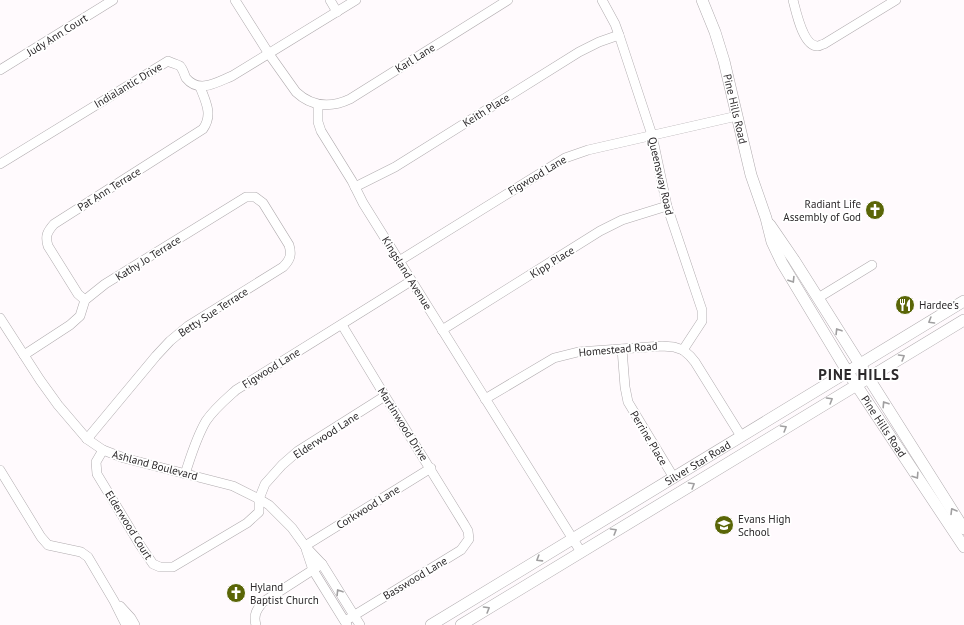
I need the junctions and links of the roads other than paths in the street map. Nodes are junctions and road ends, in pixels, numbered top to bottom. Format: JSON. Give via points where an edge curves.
{"nodes":[{"id":1,"x":113,"y":0,"type":"edge"},
{"id":2,"x":235,"y":0,"type":"edge"},
{"id":3,"x":330,"y":0,"type":"edge"},
{"id":4,"x":356,"y":0,"type":"edge"},
{"id":5,"x":508,"y":0,"type":"edge"},
{"id":6,"x":602,"y":0,"type":"edge"},
{"id":7,"x":702,"y":0,"type":"edge"},
{"id":8,"x":792,"y":0,"type":"edge"},
{"id":9,"x":896,"y":0,"type":"edge"},
{"id":10,"x":337,"y":12,"type":"junction"},
{"id":11,"x":619,"y":35,"type":"junction"},
{"id":12,"x":269,"y":54,"type":"junction"},
{"id":13,"x":0,"y":70,"type":"edge"},
{"id":14,"x":200,"y":87,"type":"junction"},
{"id":15,"x":318,"y":105,"type":"junction"},
{"id":16,"x":737,"y":116,"type":"junction"},
{"id":17,"x":652,"y":136,"type":"junction"},
{"id":18,"x":0,"y":164,"type":"edge"},
{"id":19,"x":355,"y":187,"type":"junction"},
{"id":20,"x":667,"y":206,"type":"junction"},
{"id":21,"x":766,"y":218,"type":"junction"},
{"id":22,"x":277,"y":225,"type":"joint"},
{"id":23,"x":399,"y":261,"type":"junction"},
{"id":24,"x":872,"y":265,"type":"dead end"},
{"id":25,"x":411,"y":281,"type":"junction"},
{"id":26,"x":818,"y":298,"type":"junction"},
{"id":27,"x":85,"y":300,"type":"junction"},
{"id":28,"x":964,"y":301,"type":"edge"},
{"id":29,"x":0,"y":318,"type":"edge"},
{"id":30,"x":964,"y":320,"type":"edge"},
{"id":31,"x":342,"y":324,"type":"junction"},
{"id":32,"x":442,"y":330,"type":"junction"},
{"id":33,"x":622,"y":349,"type":"junction"},
{"id":34,"x":683,"y":350,"type":"junction"},
{"id":35,"x":24,"y":355,"type":"junction"},
{"id":36,"x":859,"y":364,"type":"junction"},
{"id":37,"x":847,"y":371,"type":"junction"},
{"id":38,"x":868,"y":378,"type":"junction"},
{"id":39,"x":856,"y":385,"type":"junction"},
{"id":40,"x":385,"y":396,"type":"junction"},
{"id":41,"x":806,"y":396,"type":"junction"},
{"id":42,"x":485,"y":399,"type":"junction"},
{"id":43,"x":741,"y":436,"type":"junction"},
{"id":44,"x":87,"y":439,"type":"junction"},
{"id":45,"x":103,"y":450,"type":"junction"},
{"id":46,"x":729,"y":462,"type":"junction"},
{"id":47,"x":431,"y":468,"type":"junction"},
{"id":48,"x":0,"y":470,"type":"edge"},
{"id":49,"x":185,"y":474,"type":"junction"},
{"id":50,"x":674,"y":478,"type":"junction"},
{"id":51,"x":259,"y":499,"type":"junction"},
{"id":52,"x":464,"y":524,"type":"joint"},
{"id":53,"x":964,"y":528,"type":"edge"},
{"id":54,"x":572,"y":538,"type":"junction"},
{"id":55,"x":305,"y":546,"type":"junction"},
{"id":56,"x":964,"y":547,"type":"edge"},
{"id":57,"x":581,"y":552,"type":"junction"},
{"id":58,"x":322,"y":564,"type":"junction"},
{"id":59,"x":313,"y":570,"type":"junction"},
{"id":60,"x":114,"y":601,"type":"junction"},
{"id":61,"x":354,"y":615,"type":"junction"},
{"id":62,"x":346,"y":623,"type":"edge"},
{"id":63,"x":126,"y":625,"type":"edge"},
{"id":64,"x":135,"y":625,"type":"edge"},
{"id":65,"x":256,"y":625,"type":"edge"},
{"id":66,"x":360,"y":625,"type":"edge"},
{"id":67,"x":431,"y":625,"type":"edge"},
{"id":68,"x":461,"y":625,"type":"edge"}],
"edges":[{"from":1,"to":13,"type":"street","name":"Judy Ann Court"},
{"from":2,"to":12,"type":"street"},
{"from":3,"to":10,"type":"street"},
{"from":4,"to":10,"type":"street"},
{"from":5,"to":15,"type":"street","name":"Karl Lane","via":[[350,98],[338,104]]},
{"from":6,"to":11,"type":"street","name":"Queensway Road"},
{"from":7,"to":16,"type":"main road","name":"Pine Hills Road","via":[[724,61]]},
{"from":8,"to":9,"type":"street","via":[[806,39],[817,46]]},
{"from":10,"to":12,"type":"street"},
{"from":11,"to":17,"type":"street","name":"Queensway Road"},
{"from":11,"to":19,"type":"street","name":"Keith Place","via":[[579,52],[395,167]]},
{"from":12,"to":14,"type":"street","via":[[232,76]]},
{"from":12,"to":15,"type":"street","via":[[296,92]]},
{"from":14,"to":18,"type":"street","name":"Indialantic Drive","via":[[186,77],[180,66],[168,61]]},
{"from":14,"to":27,"type":"street","name":"Pat Ann Terrace","via":[[209,116],[208,123],[203,129],[54,224],[47,231],[48,246],[78,294]]},
{"from":15,"to":19,"type":"street","name":"Kingsland Avenue","via":[[321,131]]},
{"from":16,"to":17,"type":"street","name":"Figwood Lane"},
{"from":16,"to":21,"type":"main road","name":"Pine Hills Road","via":[[751,175]]},
{"from":17,"to":20,"type":"street","name":"Queensway Road"},
{"from":17,"to":23,"type":"street","name":"Figwood Lane","via":[[588,150],[565,158]]},
{"from":19,"to":23,"type":"street","name":"Kingsland Avenue","via":[[362,203]]},
{"from":20,"to":32,"type":"street","name":"Kipp Place","via":[[622,220],[600,231]]},
{"from":20,"to":34,"type":"street","name":"Queensway Road","via":[[703,314],[700,324]]},
{"from":21,"to":26,"type":"main road","name":"Pine Hills Road"},
{"from":21,"to":37,"type":"main road","name":"Pine Hills Road","one_way":true,"via":[[772,242],[782,263]]},
{"from":22,"to":27,"type":"street","name":"Kathy Jo Terrace","via":[[263,203],[255,197],[246,198],[105,284]]},
{"from":22,"to":44,"type":"street","name":"Betty Sue Terrace","via":[[289,245],[289,261],[188,326],[170,341]]},
{"from":23,"to":25,"type":"street","name":"Kingsland Avenue"},
{"from":24,"to":26,"type":"street"},
{"from":25,"to":31,"type":"street","name":"Figwood Lane"},
{"from":25,"to":32,"type":"street","name":"Kingsland Avenue"},
{"from":36,"to":26,"type":"main road","name":"Pine Hills Road","one_way":true},
{"from":27,"to":35,"type":"street","name":"Kathy Jo Terrace","via":[[80,316]]},
{"from":28,"to":36,"type":"main road","name":"Silver Star Road","one_way":true},
{"from":29,"to":35,"type":"street","name":"Ashland Boulevard"},
{"from":38,"to":30,"type":"main road","name":"Silver Star Road","one_way":true},
{"from":31,"to":40,"type":"street","name":"Martinwood Drive"},
{"from":31,"to":49,"type":"street","name":"Figwood Lane","via":[[236,390],[220,404],[206,421]]},
{"from":32,"to":42,"type":"street","name":"Kingsland Avenue"},
{"from":33,"to":34,"type":"street","name":"Homestead Road","via":[[662,346]]},
{"from":33,"to":42,"type":"street","name":"Homestead Road","via":[[578,352],[554,358]]},
{"from":33,"to":50,"type":"street","name":"Perrine Place","via":[[628,402]]},
{"from":34,"to":43,"type":"street","via":[[695,362]]},
{"from":35,"to":44,"type":"street","name":"Ashland Boulevard","via":[[58,405]]},
{"from":36,"to":37,"type":"main road","name":"Silver Star Road"},
{"from":36,"to":38,"type":"main road","name":"Pine Hills Road"},
{"from":37,"to":39,"type":"main road","name":"Pine Hills Road"},
{"from":37,"to":41,"type":"main road","name":"Silver Star Road"},
{"from":38,"to":39,"type":"main road","name":"Silver Star Road"},
{"from":53,"to":38,"type":"main road","name":"Pine Hills Road","one_way":true},
{"from":46,"to":39,"type":"main road","name":"Silver Star Road","one_way":true},
{"from":39,"to":56,"type":"main road","name":"Pine Hills Road","one_way":true},
{"from":40,"to":47,"type":"street","name":"Martinwood Drive"},
{"from":40,"to":51,"type":"street","name":"Elderwood Lane","via":[[298,451],[265,484]]},
{"from":41,"to":43,"type":"main road","name":"Silver Star Road"},
{"from":41,"to":46,"type":"main road","via":[[736,447],[730,455]]},
{"from":42,"to":54,"type":"street","name":"Kingsland Avenue"},
{"from":43,"to":50,"type":"main road","name":"Silver Star Road"},
{"from":44,"to":45,"type":"street","name":"Ashland Boulevard"},
{"from":45,"to":49,"type":"street","name":"Ashland Boulevard"},
{"from":45,"to":51,"type":"street","name":"Elderwood Court","via":[[96,462],[97,474],[140,545],[153,564],[160,567],[174,567],[247,523],[259,512]]},
{"from":57,"to":46,"type":"main road","name":"Silver Star Road","one_way":true},
{"from":47,"to":52,"type":"street","name":"Martinwood Drive"},
{"from":47,"to":55,"type":"street","name":"Corkwood Lane"},
{"from":48,"to":60,"type":"street","via":[[41,537],[48,545],[81,552],[88,557]]},
{"from":49,"to":51,"type":"street","name":"Ashland Boulevard","via":[[233,486]]},
{"from":50,"to":54,"type":"main road","name":"Silver Star Road"},
{"from":51,"to":55,"type":"street","name":"Ashland Boulevard","via":[[281,516]]},
{"from":52,"to":61,"type":"street","name":"Basswood Lane","via":[[469,539],[461,550]]},
{"from":54,"to":57,"type":"street","name":"Kingsland Avenue"},
{"from":54,"to":67,"type":"main road","name":"Silver Star Road","one_way":true},
{"from":55,"to":58,"type":"street","name":"Ashland Boulevard"},
{"from":55,"to":59,"type":"street","name":"Ashland Boulevard"},
{"from":68,"to":57,"type":"main road","name":"Silver Star Road","one_way":true},
{"from":58,"to":59,"type":"street"},
{"from":61,"to":58,"type":"street","name":"Ashland Boulevard","one_way":true},
{"from":59,"to":62,"type":"street","name":"Ashland Boulevard"},
{"from":59,"to":65,"type":"street","via":[[263,602],[256,610]]},
{"from":60,"to":63,"type":"street"},
{"from":60,"to":64,"type":"street"},
{"from":61,"to":62,"type":"street","name":"Basswood Lane"},
{"from":61,"to":66,"type":"street","name":"Ashland Boulevard"}]}
